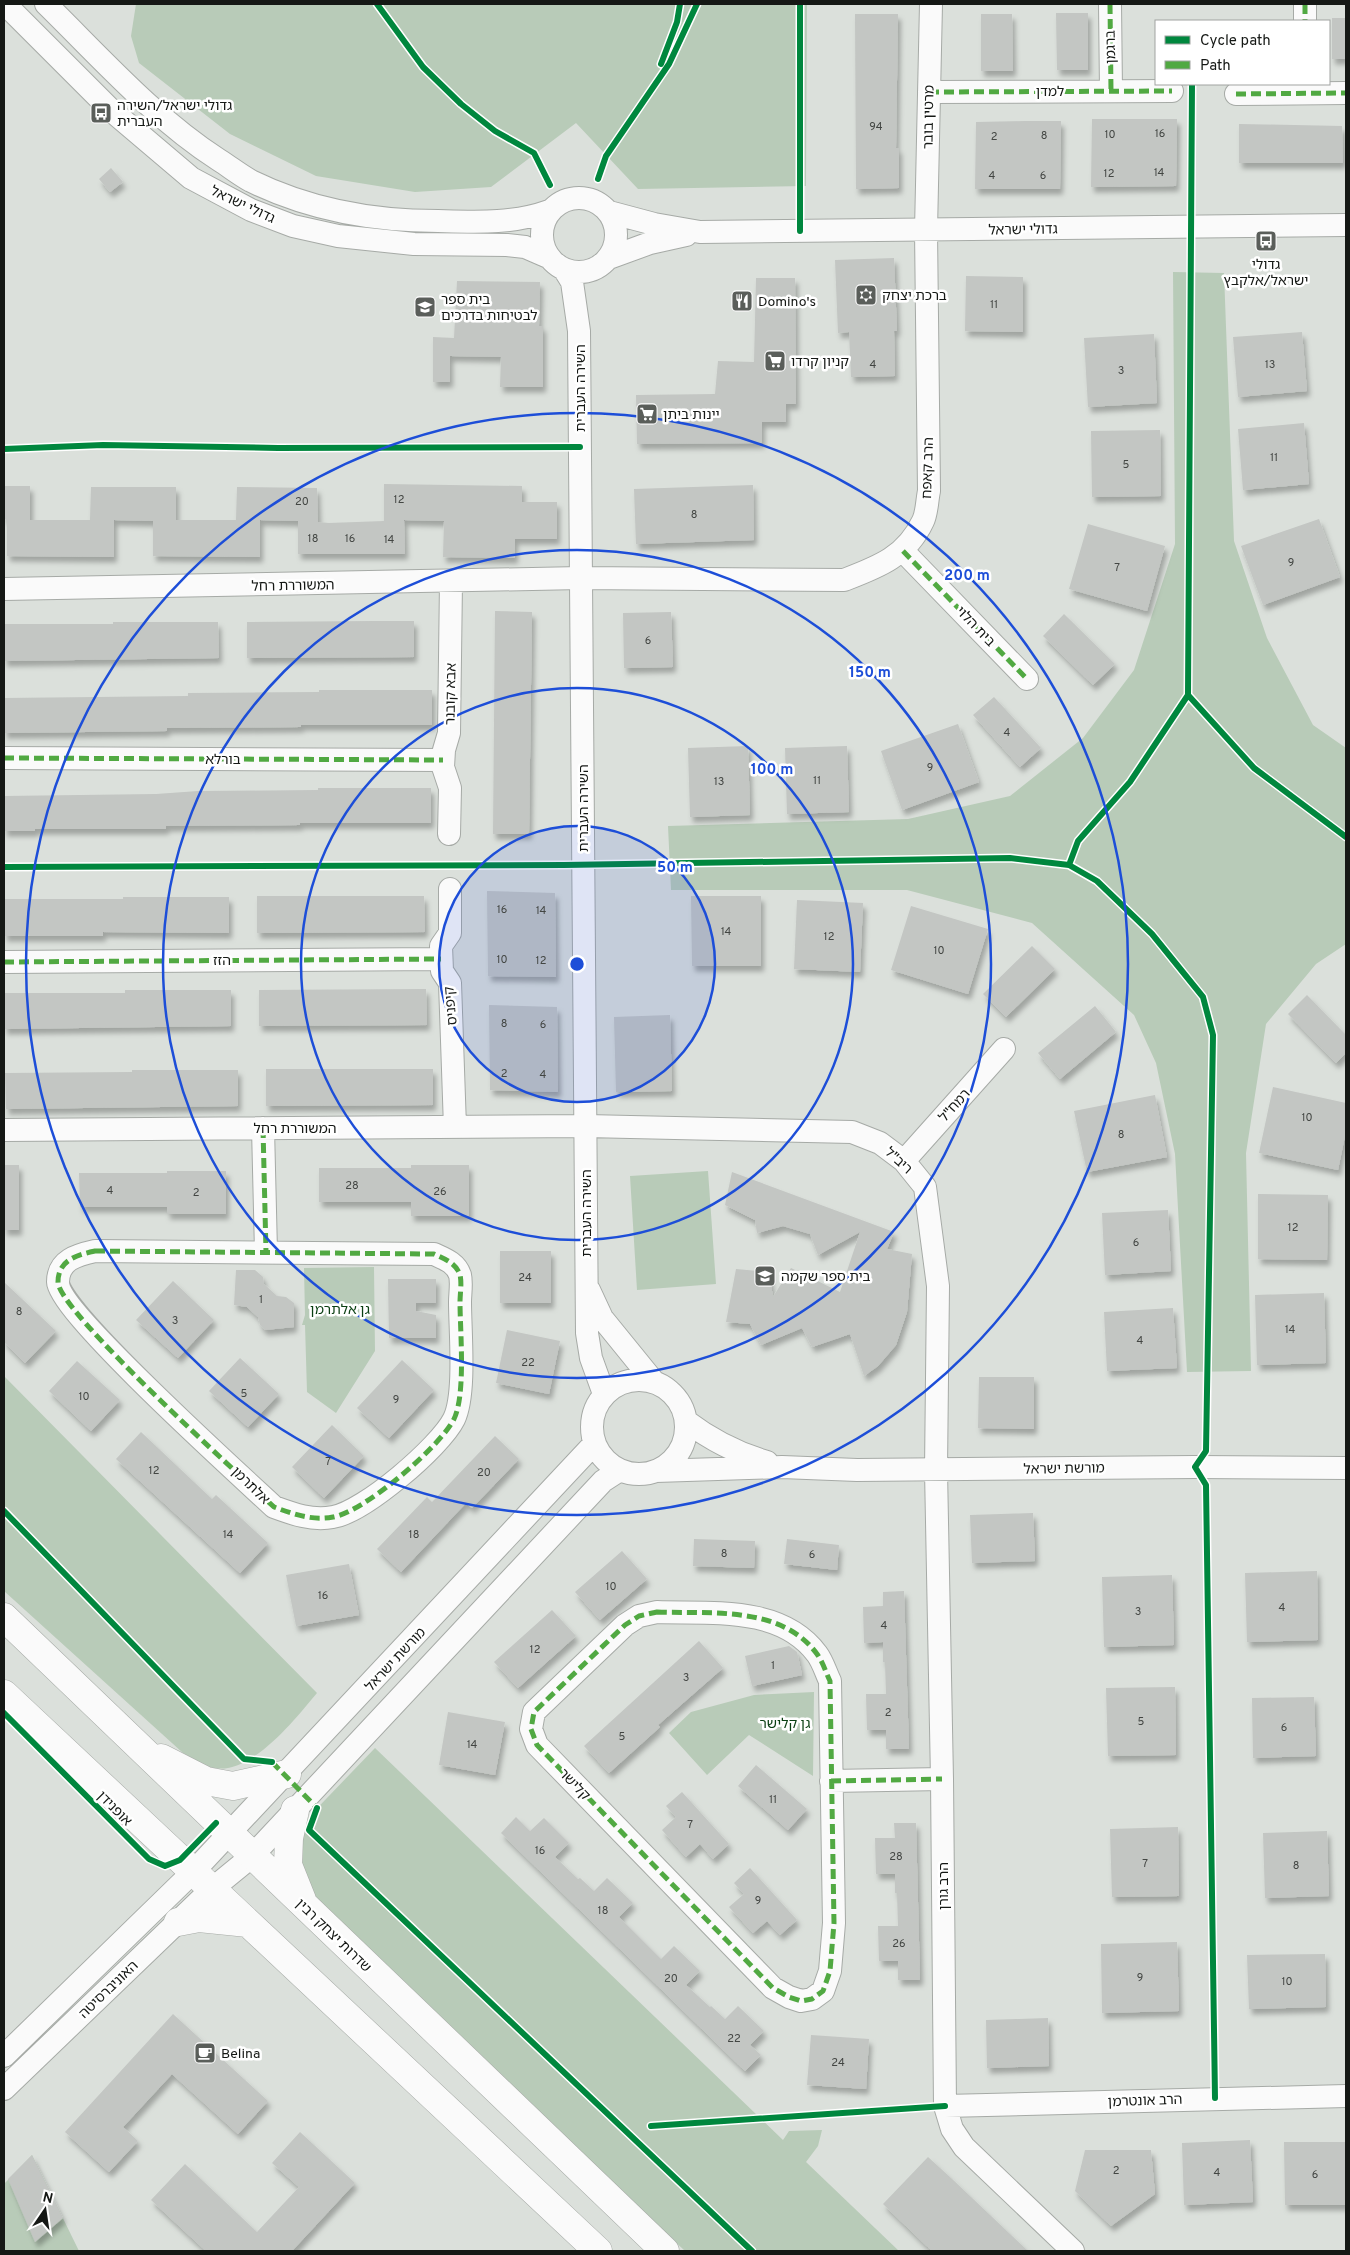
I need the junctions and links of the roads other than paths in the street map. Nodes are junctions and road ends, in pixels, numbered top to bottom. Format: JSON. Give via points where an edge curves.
{"nodes":[{"id":1,"x":5,"y":4,"type":"edge"},
{"id":2,"x":46,"y":4,"type":"edge"},
{"id":3,"x":931,"y":4,"type":"edge"},
{"id":4,"x":1110,"y":4,"type":"edge"},
{"id":5,"x":1305,"y":4,"type":"edge"},
{"id":6,"x":1305,"y":20,"type":"edge"},
{"id":7,"x":1307,"y":88,"type":"edge"},
{"id":8,"x":1111,"y":91,"type":"junction"},
{"id":9,"x":1172,"y":91,"type":"dead end"},
{"id":10,"x":929,"y":92,"type":"junction"},
{"id":11,"x":1346,"y":93,"type":"edge"},
{"id":12,"x":1236,"y":94,"type":"dead end"},
{"id":13,"x":549,"y":211,"type":"junction"},
{"id":14,"x":609,"y":212,"type":"junction"},
{"id":15,"x":1346,"y":225,"type":"edge"},
{"id":16,"x":926,"y":230,"type":"junction"},
{"id":17,"x":700,"y":232,"type":"junction"},
{"id":18,"x":556,"y":263,"type":"junction"},
{"id":19,"x":604,"y":263,"type":"junction"},
{"id":20,"x":579,"y":332,"type":"junction"},
{"id":21,"x":903,"y":551,"type":"junction"},
{"id":22,"x":582,"y":578,"type":"junction"},
{"id":23,"x":451,"y":582,"type":"junction"},
{"id":24,"x":4,"y":589,"type":"edge"},
{"id":25,"x":1027,"y":679,"type":"dead end"},
{"id":26,"x":4,"y":758,"type":"edge"},
{"id":27,"x":443,"y":760,"type":"junction"},
{"id":28,"x":449,"y":834,"type":"dead end"},
{"id":29,"x":450,"y":889,"type":"dead end"},
{"id":30,"x":441,"y":959,"type":"junction"},
{"id":31,"x":4,"y":962,"type":"edge"},
{"id":32,"x":1004,"y":1049,"type":"dead end"},
{"id":33,"x":586,"y":1126,"type":"junction"},
{"id":34,"x":455,"y":1127,"type":"junction"},
{"id":35,"x":263,"y":1128,"type":"junction"},
{"id":36,"x":4,"y":1130,"type":"edge"},
{"id":37,"x":904,"y":1161,"type":"junction"},
{"id":38,"x":266,"y":1252,"type":"junction"},
{"id":39,"x":587,"y":1285,"type":"junction"},
{"id":40,"x":654,"y":1382,"type":"junction"},
{"id":41,"x":604,"y":1394,"type":"junction"},
{"id":42,"x":686,"y":1421,"type":"junction"},
{"id":43,"x":594,"y":1444,"type":"junction"},
{"id":44,"x":782,"y":1466,"type":"junction"},
{"id":45,"x":1346,"y":1468,"type":"edge"},
{"id":46,"x":620,"y":1470,"type":"junction"},
{"id":47,"x":936,"y":1470,"type":"junction"},
{"id":48,"x":656,"y":1471,"type":"junction"},
{"id":49,"x":4,"y":1617,"type":"edge"},
{"id":50,"x":4,"y":1694,"type":"edge"},
{"id":51,"x":133,"y":1743,"type":"junction"},
{"id":52,"x":287,"y":1774,"type":"junction"},
{"id":53,"x":942,"y":1780,"type":"junction"},
{"id":54,"x":831,"y":1781,"type":"junction"},
{"id":55,"x":295,"y":1810,"type":"junction"},
{"id":56,"x":229,"y":1835,"type":"junction"},
{"id":57,"x":251,"y":1857,"type":"junction"},
{"id":58,"x":202,"y":1881,"type":"junction"},
{"id":59,"x":305,"y":1908,"type":"junction"},
{"id":60,"x":178,"y":1922,"type":"junction"},
{"id":61,"x":248,"y":1923,"type":"junction"},
{"id":62,"x":4,"y":2056,"type":"edge"},
{"id":63,"x":4,"y":2089,"type":"edge"},
{"id":64,"x":1346,"y":2096,"type":"edge"},
{"id":65,"x":945,"y":2106,"type":"junction"},
{"id":66,"x":598,"y":2251,"type":"edge"},
{"id":67,"x":665,"y":2251,"type":"edge"},
{"id":68,"x":1074,"y":2251,"type":"edge"}],
"edges":[{"from":1,"to":18,"type":"street","name":"גדולי ישראל","via":[[112,111],[191,178],[251,210],[293,226],[338,236],[414,244],[525,247]]},
{"from":2,"to":13,"type":"street","name":"גדולי ישראל","via":[[189,140],[250,180],[297,201],[353,214],[415,221],[497,222],[528,219]]},
{"from":3,"to":10,"type":"street","name":"מרטין בובר"},
{"from":4,"to":8,"type":"street","name":"ברגמן"},
{"from":5,"to":6,"type":"street"},
{"from":7,"to":11,"type":"street"},
{"from":7,"to":12,"type":"street"},
{"from":8,"to":9,"type":"street","name":"למדן"},
{"from":8,"to":10,"type":"street","name":"למדן"},
{"from":10,"to":16,"type":"street","name":"מרטין בובר"},
{"from":13,"to":14,"type":"street","via":[[558,204],[580,197],[601,204]]},
{"from":13,"to":18,"type":"street","via":[[541,234],[543,246]]},
{"from":14,"to":17,"type":"street","name":"גדולי ישראל"},
{"from":14,"to":19,"type":"street","via":[[617,235]]},
{"from":15,"to":16,"type":"street","name":"גדולי ישראל"},
{"from":16,"to":17,"type":"street","name":"גדולי ישראל"},
{"from":16,"to":21,"type":"street","name":"הרב קאפח","via":[[928,490],[923,520]]},
{"from":17,"to":19,"type":"street","name":"גדולי ישראל","via":[[650,243]]},
{"from":18,"to":19,"type":"street","via":[[582,272]]},
{"from":18,"to":20,"type":"street","name":"השירה העברית","via":[[572,282]]},
{"from":19,"to":20,"type":"street","name":"השירה העברית","via":[[591,280]]},
{"from":20,"to":22,"type":"street","name":"השירה העברית"},
{"from":21,"to":22,"type":"street","name":"הרב קאפח","via":[[878,567],[844,580]]},
{"from":21,"to":25,"type":"street","name":"בית הלוי"},
{"from":22,"to":23,"type":"street","name":"המשוררת רחל"},
{"from":22,"to":33,"type":"street","name":"השירה העברית"},
{"from":23,"to":24,"type":"street","name":"המשוררת רחל"},
{"from":23,"to":27,"type":"street","name":"אבא קובנר","via":[[450,733]]},
{"from":26,"to":27,"type":"street","name":"בורלא"},
{"from":27,"to":28,"type":"street","name":"אבא קובנר","via":[[450,788]]},
{"from":29,"to":30,"type":"street","via":[[450,932],[441,946]]},
{"from":30,"to":31,"type":"street","name":"הזז"},
{"from":30,"to":34,"type":"street","name":"קיפניס","via":[[442,971],[450,983]]},
{"from":32,"to":37,"type":"street","name":"רמח\"ל"},
{"from":33,"to":34,"type":"street","name":"המשוררת רחל"},
{"from":33,"to":37,"type":"street","name":"ריב\"ל","via":[[852,1132],[880,1143]]},
{"from":33,"to":39,"type":"street","name":"השירה העברית"},
{"from":34,"to":35,"type":"street","name":"המשוררת רחל"},
{"from":35,"to":36,"type":"street","name":"המשוררת רחל"},
{"from":35,"to":38,"type":"street"},
{"from":37,"to":47,"type":"street","name":"ריב\"ל","via":[[925,1187],[938,1286]]},
{"from":38,"to":38,"type":"street","name":"אלתרמן","via":[[95,1251],[66,1261],[60,1270],[58,1284],[67,1303],[99,1339],[274,1507],[302,1517],[333,1517],[361,1506],[384,1491],[446,1433],[455,1417],[460,1354],[460,1275],[450,1261],[434,1254]]},
{"from":39,"to":40,"type":"street","name":"השירה העברית","via":[[602,1318]]},
{"from":39,"to":41,"type":"street","name":"השירה העברית","via":[[589,1349]]},
{"from":40,"to":41,"type":"street","via":[[628,1381]]},
{"from":40,"to":42,"type":"street","via":[[676,1397]]},
{"from":41,"to":43,"type":"street","via":[[592,1418]]},
{"from":42,"to":44,"type":"street","name":"מורשת ישראל","via":[[709,1438],[740,1454]]},
{"from":42,"to":48,"type":"street","via":[[682,1446],[676,1457]]},
{"from":43,"to":46,"type":"street","via":[[600,1455]]},
{"from":43,"to":52,"type":"street","name":"מורשת ישראל"},
{"from":44,"to":47,"type":"street","name":"מורשת ישראל"},
{"from":44,"to":48,"type":"street","name":"מורשת ישראל"},
{"from":45,"to":47,"type":"street","name":"מורשת ישראל"},
{"from":46,"to":48,"type":"street","via":[[633,1474]]},
{"from":46,"to":55,"type":"street","via":[[603,1481]]},
{"from":47,"to":53,"type":"street","name":"הרב גורן"},
{"from":49,"to":51,"type":"main road","name":"שדרות יצחק רבין"},
{"from":50,"to":58,"type":"main road"},
{"from":51,"to":52,"type":"main road","via":[[206,1781],[233,1786]]},
{"from":51,"to":56,"type":"main road","name":"שדרות יצחק רבין"},
{"from":52,"to":56,"type":"street","name":"מורשת ישראל"},
{"from":53,"to":54,"type":"street"},
{"from":53,"to":65,"type":"street","name":"הרב גורן"},
{"from":54,"to":54,"type":"street","name":"קלישר","via":[[830,1682],[818,1654],[796,1632],[768,1620],[742,1615],[657,1612],[639,1616],[590,1656],[534,1712],[531,1729],[537,1745],[773,1988],[801,2001],[812,1999],[823,1991],[830,1971],[834,1923]]},
{"from":55,"to":57,"type":"street"},
{"from":55,"to":59,"type":"main road","via":[[288,1865]]},
{"from":56,"to":57,"type":"main road","name":"שדרות יצחק רבין"},
{"from":56,"to":58,"type":"street","name":"מורשת ישראל"},
{"from":57,"to":58,"type":"street"},
{"from":57,"to":59,"type":"main road","name":"שדרות יצחק רבין"},
{"from":58,"to":60,"type":"street","name":"האוניברסיטה"},
{"from":58,"to":61,"type":"main road"},
{"from":58,"to":62,"type":"street","name":"האוניברסיטה"},
{"from":59,"to":67,"type":"main road","name":"שדרות יצחק רבין"},
{"from":60,"to":61,"type":"main road","via":[[199,1918]]},
{"from":60,"to":63,"type":"street","name":"האוניברסיטה"},
{"from":61,"to":66,"type":"main road"},
{"from":64,"to":65,"type":"street","name":"הרב אונטרמן"},
{"from":65,"to":68,"type":"street","name":"הרב גורן","via":[[952,2129],[964,2147]]}]}
